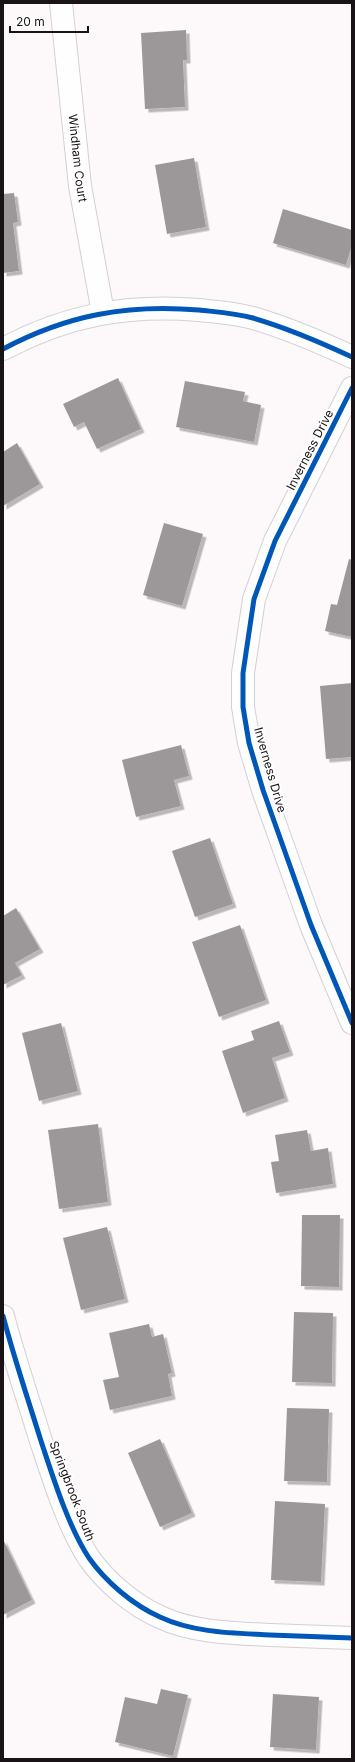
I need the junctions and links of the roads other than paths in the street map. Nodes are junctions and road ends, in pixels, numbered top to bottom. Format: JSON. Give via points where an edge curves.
{"nodes":[{"id":1,"x":61,"y":3,"type":"edge"},
{"id":2,"x":103,"y":313,"type":"junction"},
{"id":3,"x":3,"y":349,"type":"edge"},
{"id":4,"x":352,"y":357,"type":"edge"},
{"id":5,"x":352,"y":388,"type":"edge"},
{"id":6,"x":352,"y":1023,"type":"edge"},
{"id":7,"x":3,"y":1316,"type":"edge"},
{"id":8,"x":352,"y":1638,"type":"edge"}],
"edges":[{"from":1,"to":2,"type":"street","name":"Windham Court","via":[[80,186]]},
{"from":2,"to":3,"type":"street","via":[[76,319]]},
{"from":2,"to":4,"type":"street","via":[[174,308],[231,313],[312,338]]},
{"from":5,"to":6,"type":"street","name":"Inverness Drive","via":[[275,541],[254,599],[243,673],[243,708],[249,743],[262,790],[312,925]]},
{"from":7,"to":8,"type":"street","name":"Springbrook South","via":[[53,1476],[78,1540],[103,1575],[142,1608],[161,1618],[194,1628],[234,1633]]}]}
